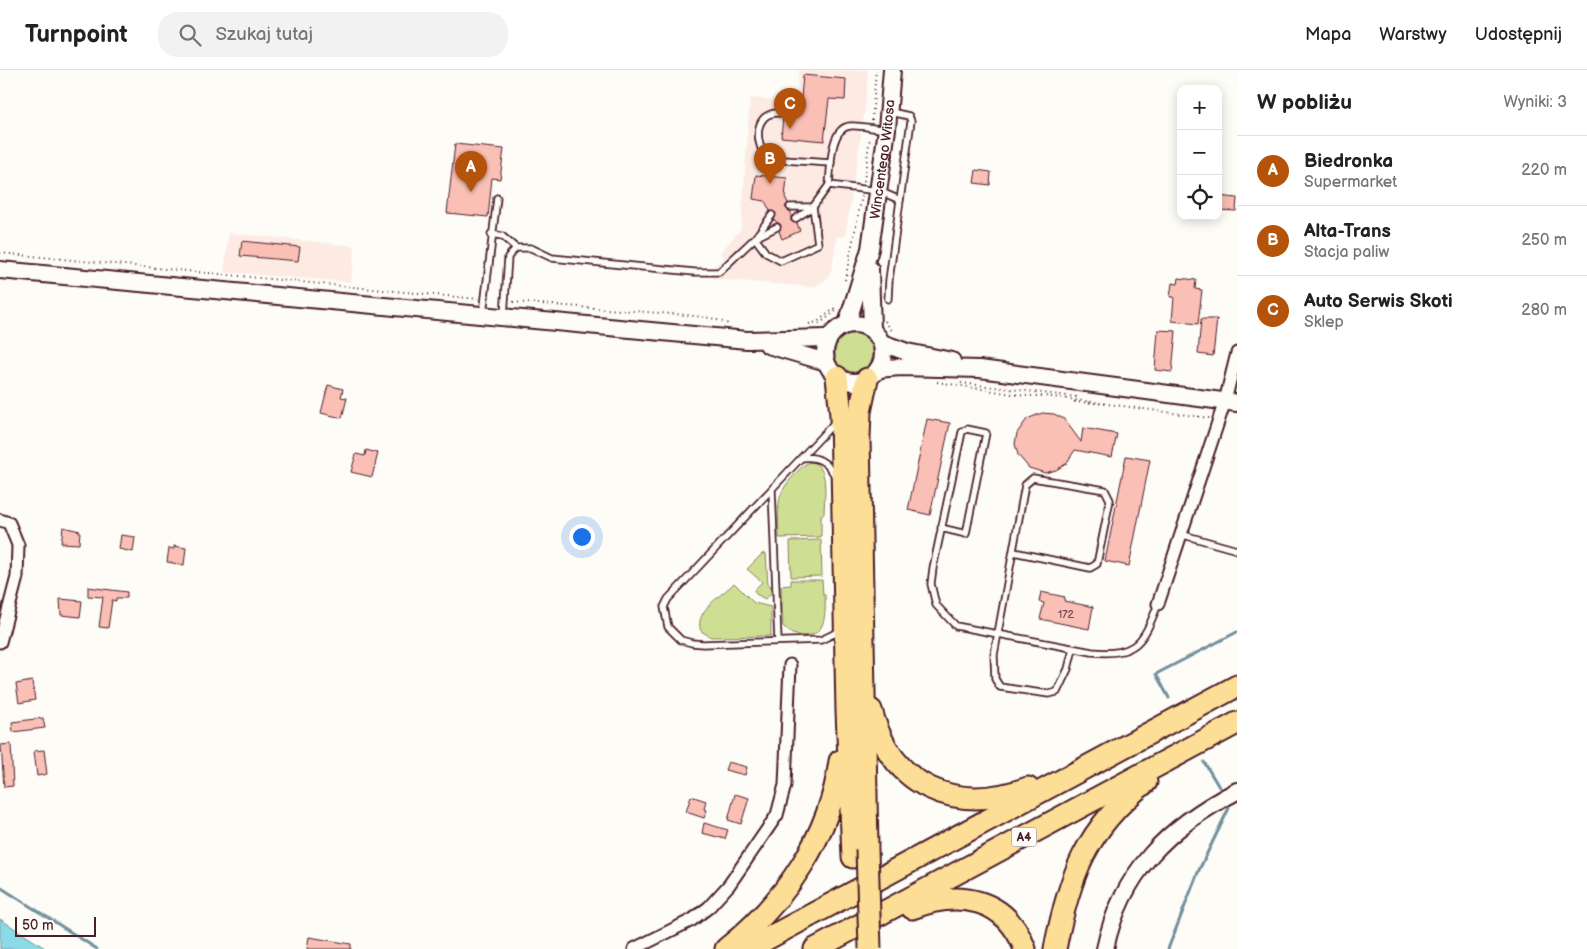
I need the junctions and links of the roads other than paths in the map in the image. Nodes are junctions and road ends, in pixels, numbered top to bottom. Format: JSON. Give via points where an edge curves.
{"nodes":[{"id":1,"x":892,"y":70,"type":"edge"},
{"id":2,"x":888,"y":112,"type":"junction"},
{"id":3,"x":780,"y":113,"type":"dead end"},
{"id":4,"x":887,"y":129,"type":"junction"},
{"id":5,"x":831,"y":163,"type":"junction"},
{"id":6,"x":829,"y":185,"type":"junction"},
{"id":7,"x":878,"y":191,"type":"junction"},
{"id":8,"x":497,"y":198,"type":"dead end"},
{"id":9,"x":900,"y":200,"type":"junction"},
{"id":10,"x":790,"y":207,"type":"dead end"},
{"id":11,"x":813,"y":207,"type":"junction"},
{"id":12,"x":772,"y":215,"type":"dead end"},
{"id":13,"x":795,"y":219,"type":"dead end"},
{"id":14,"x":778,"y":227,"type":"dead end"},
{"id":15,"x":491,"y":234,"type":"junction"},
{"id":16,"x":755,"y":238,"type":"junction"},
{"id":17,"x":516,"y":248,"type":"junction"},
{"id":18,"x":870,"y":249,"type":"junction"},
{"id":19,"x":0,"y":270,"type":"edge"},
{"id":20,"x":888,"y":299,"type":"dead end"},
{"id":21,"x":484,"y":307,"type":"junction"},
{"id":22,"x":504,"y":309,"type":"junction"},
{"id":23,"x":847,"y":324,"type":"junction"},
{"id":24,"x":872,"y":329,"type":"junction"},
{"id":25,"x":828,"y":338,"type":"junction"},
{"id":26,"x":747,"y":340,"type":"junction"},
{"id":27,"x":882,"y":343,"type":"junction"},
{"id":28,"x":1237,"y":353,"type":"edge"},
{"id":29,"x":980,"y":369,"type":"junction"},
{"id":30,"x":832,"y":370,"type":"junction"},
{"id":31,"x":872,"y":374,"type":"junction"},
{"id":32,"x":1231,"y":402,"type":"edge"},
{"id":33,"x":841,"y":415,"type":"junction"},
{"id":34,"x":802,"y":458,"type":"junction"},
{"id":35,"x":842,"y":489,"type":"junction"},
{"id":36,"x":772,"y":490,"type":"junction"},
{"id":37,"x":0,"y":520,"type":"edge"},
{"id":38,"x":941,"y":528,"type":"junction"},
{"id":39,"x":1180,"y":534,"type":"junction"},
{"id":40,"x":1237,"y":550,"type":"edge"},
{"id":41,"x":1014,"y":552,"type":"junction"},
{"id":42,"x":1158,"y":604,"type":"joint"},
{"id":43,"x":846,"y":628,"type":"junction"},
{"id":44,"x":998,"y":635,"type":"junction"},
{"id":45,"x":778,"y":641,"type":"junction"},
{"id":46,"x":0,"y":642,"type":"edge"},
{"id":47,"x":1073,"y":649,"type":"junction"},
{"id":48,"x":790,"y":665,"type":"dead end"},
{"id":49,"x":864,"y":666,"type":"junction"},
{"id":50,"x":1237,"y":686,"type":"edge"},
{"id":51,"x":847,"y":711,"type":"junction"},
{"id":52,"x":1237,"y":723,"type":"edge"},
{"id":53,"x":1203,"y":741,"type":"junction"},
{"id":54,"x":1087,"y":766,"type":"junction"},
{"id":55,"x":1237,"y":791,"type":"edge"},
{"id":56,"x":860,"y":853,"type":"junction"},
{"id":57,"x":850,"y":941,"type":"edge"},
{"id":58,"x":634,"y":949,"type":"edge"},
{"id":59,"x":726,"y":949,"type":"edge"},
{"id":60,"x":748,"y":949,"type":"edge"},
{"id":61,"x":816,"y":949,"type":"edge"},
{"id":62,"x":870,"y":949,"type":"edge"},
{"id":63,"x":1025,"y":949,"type":"edge"},
{"id":64,"x":1054,"y":949,"type":"edge"},
{"id":65,"x":1105,"y":949,"type":"edge"}],
"edges":[{"from":1,"to":2,"type":"street","name":"Wincentego Witosa"},
{"from":2,"to":4,"type":"street","name":"Wincentego Witosa"},
{"from":2,"to":9,"type":"lane","via":[[909,116],[911,121]]},
{"from":3,"to":5,"type":"lane","via":[[773,112],[760,124],[758,142],[768,159]]},
{"from":4,"to":5,"type":"lane","via":[[848,126],[834,141]]},
{"from":4,"to":7,"type":"street","name":"Wincentego Witosa"},
{"from":5,"to":6,"type":"lane"},
{"from":6,"to":7,"type":"lane"},
{"from":6,"to":11,"type":"lane"},
{"from":7,"to":9,"type":"lane"},
{"from":7,"to":18,"type":"street","name":"Wincentego Witosa"},
{"from":8,"to":15,"type":"lane"},
{"from":9,"to":20,"type":"lane"},
{"from":10,"to":11,"type":"lane"},
{"from":11,"to":13,"type":"lane"},
{"from":11,"to":16,"type":"lane","via":[[818,244],[781,260],[766,253]]},
{"from":12,"to":16,"type":"lane"},
{"from":14,"to":16,"type":"lane"},
{"from":15,"to":17,"type":"lane","via":[[502,236]]},
{"from":15,"to":21,"type":"lane"},
{"from":16,"to":17,"type":"lane","via":[[719,272],[552,258],[531,248]]},
{"from":17,"to":22,"type":"lane","via":[[508,258]]},
{"from":18,"to":23,"type":"street","name":"Wincentego Witosa"},
{"from":18,"to":24,"type":"street","name":"Wincentego Witosa"},
{"from":19,"to":21,"type":"street"},
{"from":21,"to":22,"type":"street"},
{"from":22,"to":26,"type":"street"},
{"from":23,"to":24,"type":"street"},
{"from":23,"to":25,"type":"street"},
{"from":24,"to":27,"type":"street"},
{"from":25,"to":26,"type":"street"},
{"from":25,"to":30,"type":"street","via":[[824,350]]},
{"from":26,"to":30,"type":"street","via":[[802,354]]},
{"from":27,"to":29,"type":"street"},
{"from":27,"to":31,"type":"street","via":[[883,357]]},
{"from":28,"to":32,"type":"street"},
{"from":29,"to":31,"type":"street","via":[[900,367]]},
{"from":29,"to":32,"type":"street"},
{"from":30,"to":31,"type":"street","via":[[852,382]]},
{"from":30,"to":33,"type":"highway"},
{"from":31,"to":49,"type":"highway","via":[[860,412],[859,437]]},
{"from":32,"to":39,"type":"street"},
{"from":33,"to":34,"type":"lane"},
{"from":33,"to":35,"type":"highway"},
{"from":34,"to":35,"type":"lane","via":[[820,459],[831,468]]},
{"from":34,"to":36,"type":"lane"},
{"from":35,"to":43,"type":"highway"},
{"from":36,"to":45,"type":"lane"},
{"from":36,"to":45,"type":"lane","via":[[664,607],[668,627],[681,640],[703,644]]},
{"from":37,"to":46,"type":"street","via":[[9,523],[18,545],[17,577]]},
{"from":38,"to":38,"type":"lane","via":[[962,432],[967,429],[986,433],[966,534]]},
{"from":38,"to":44,"type":"lane","via":[[931,584],[936,605],[956,626]]},
{"from":39,"to":40,"type":"lane"},
{"from":39,"to":42,"type":"street"},
{"from":41,"to":41,"type":"lane","via":[[1025,484],[1033,478],[1105,490],[1110,500],[1097,564],[1090,568]]},
{"from":41,"to":44,"type":"lane"},
{"from":42,"to":47,"type":"lane","via":[[1146,634],[1129,648],[1114,654]]},
{"from":43,"to":45,"type":"lane","via":[[821,640]]},
{"from":43,"to":51,"type":"highway"},
{"from":44,"to":47,"type":"lane"},
{"from":44,"to":47,"type":"lane","via":[[994,667],[1000,687],[1049,694],[1057,692]]},
{"from":48,"to":58,"type":"street","via":[[785,785],[777,815],[729,885],[709,907],[692,920]]},
{"from":49,"to":54,"type":"highway","via":[[871,712],[885,747],[902,768],[930,788],[956,796],[987,798],[1014,793]]},
{"from":49,"to":56,"type":"highway"},
{"from":50,"to":54,"type":"highway","number":"A4"},
{"from":51,"to":56,"type":"highway"},
{"from":51,"to":59,"type":"highway","via":[[838,779],[815,841],[792,880],[765,915]]},
{"from":52,"to":53,"type":"highway","number":"A4"},
{"from":53,"to":57,"type":"highway","number":"A4"},
{"from":53,"to":64,"type":"highway","via":[[1127,797],[1096,831],[1071,881]]},
{"from":54,"to":60,"type":"highway","number":"A4"},
{"from":55,"to":65,"type":"street","via":[[1188,820],[1148,858],[1122,898]]},
{"from":56,"to":57,"type":"highway"},
{"from":56,"to":62,"type":"highway","bridge":true},
{"from":57,"to":61,"type":"highway","number":"A4"},
{"from":57,"to":63,"type":"highway","via":[[926,903],[963,898],[984,905],[1005,918]]}]}
